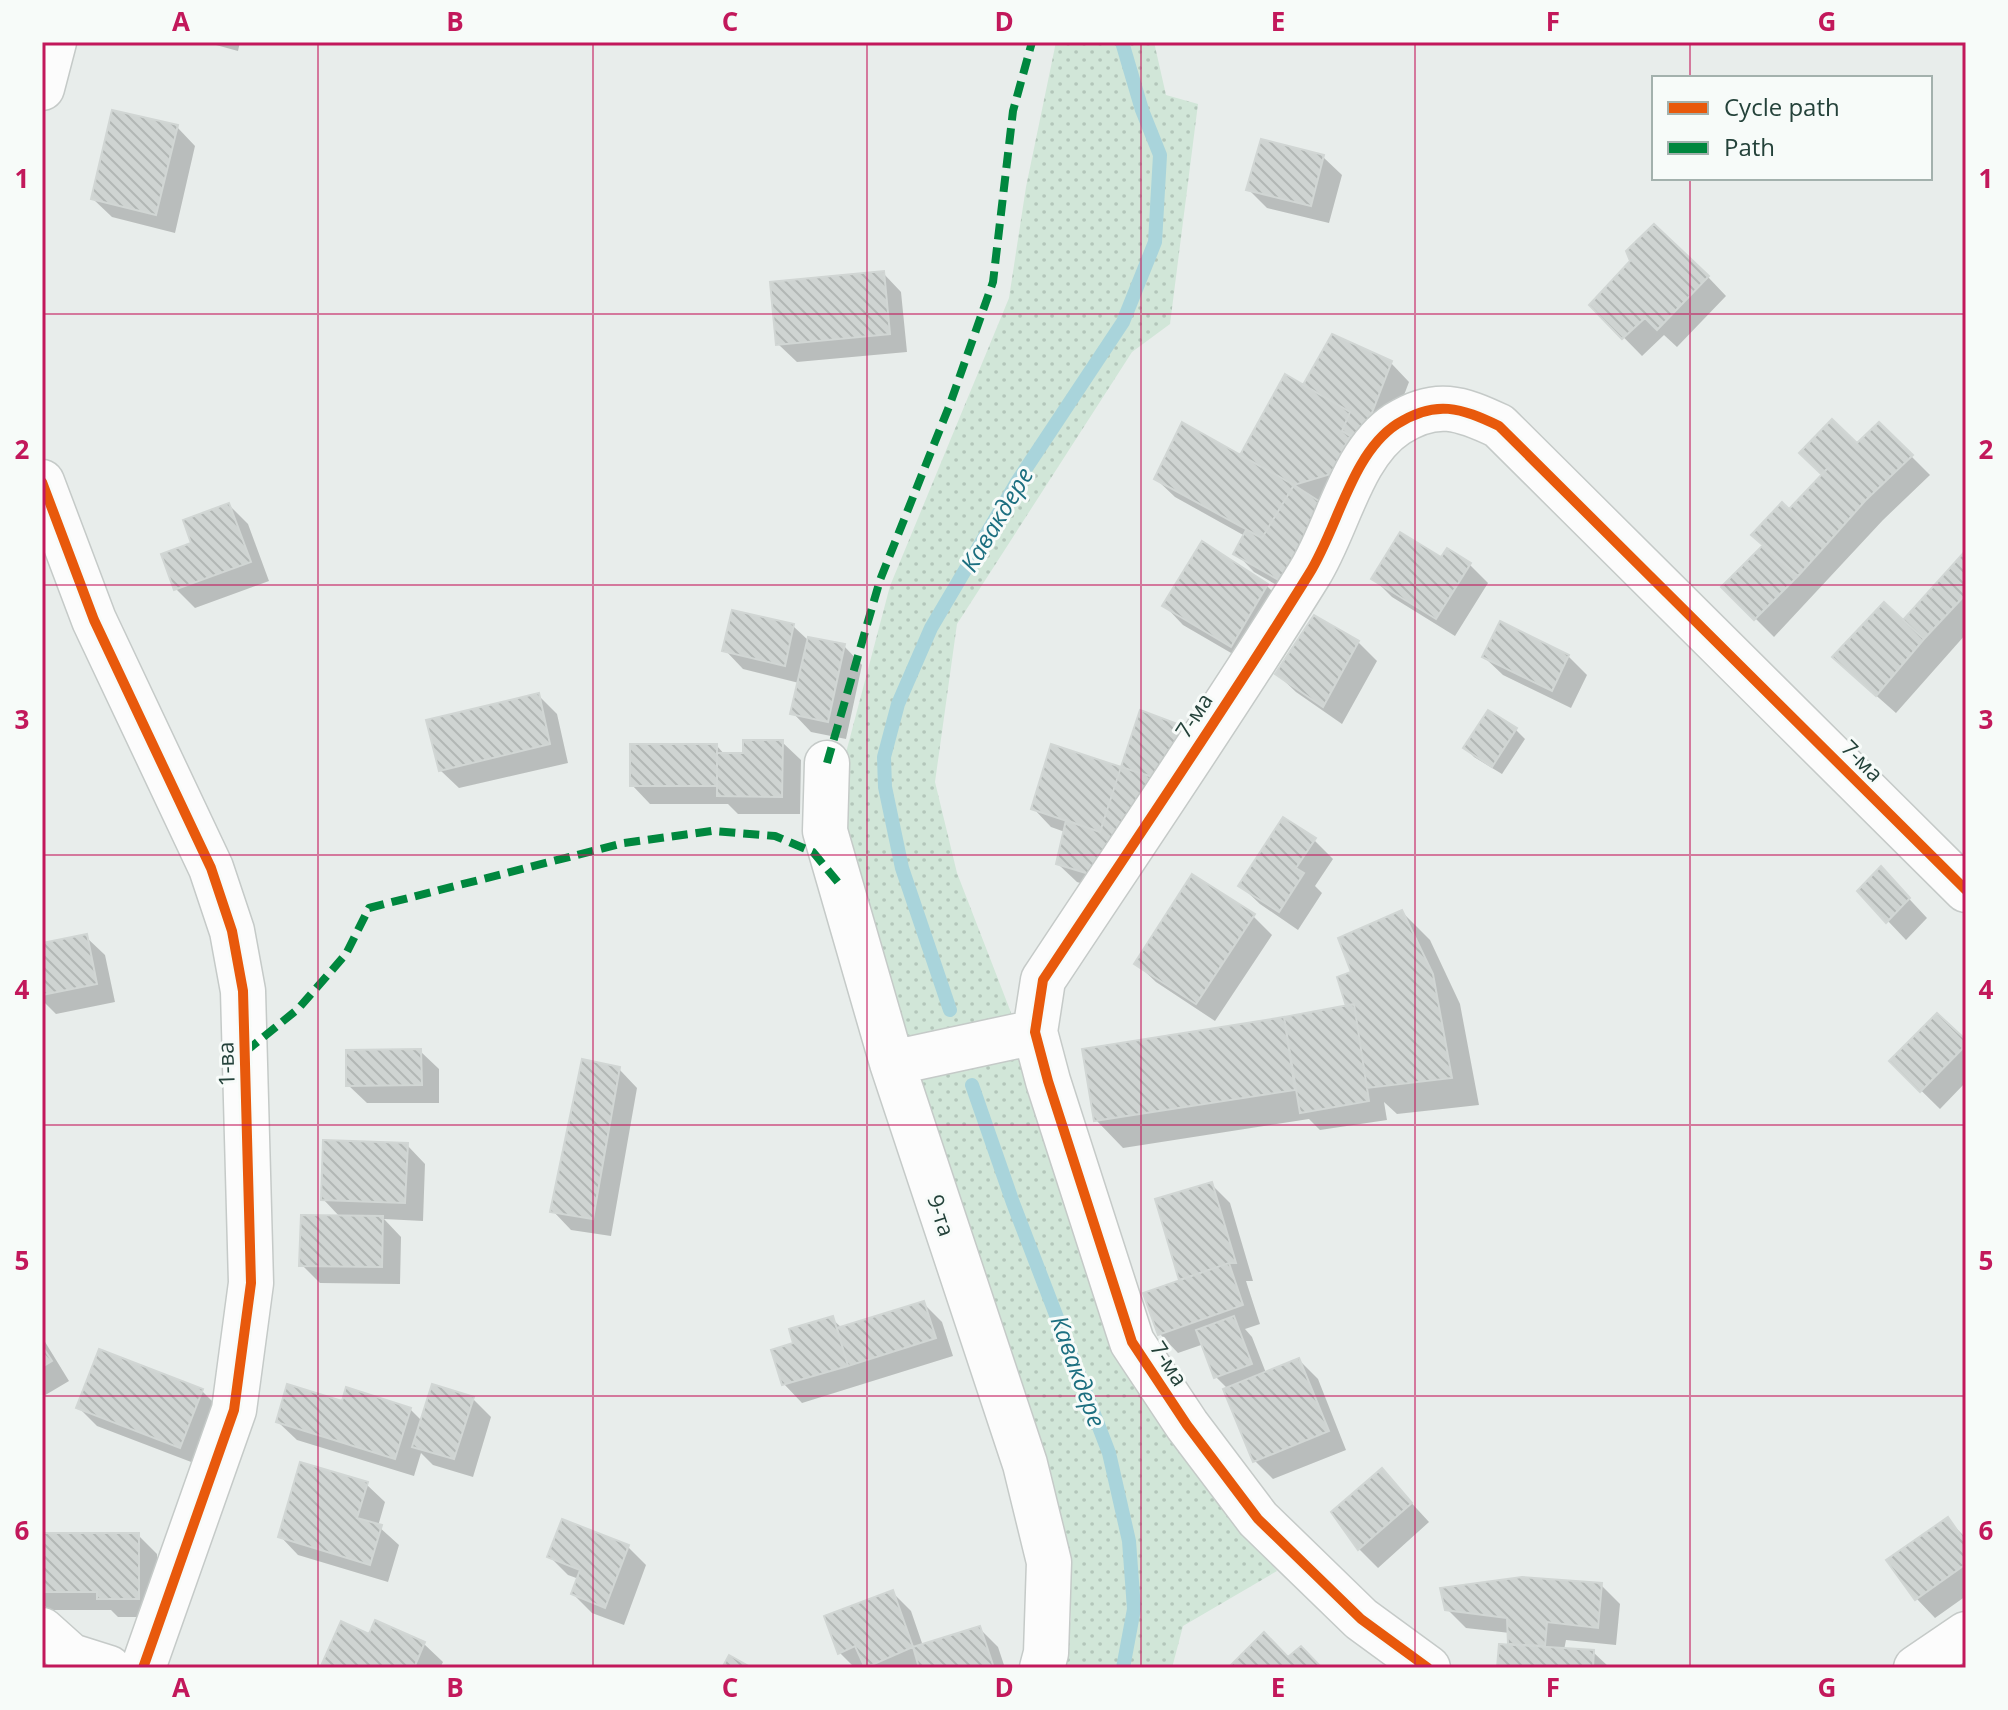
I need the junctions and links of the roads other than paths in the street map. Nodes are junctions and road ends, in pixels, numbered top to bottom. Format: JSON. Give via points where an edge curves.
{"nodes":[{"id":1,"x":54,"y":42,"type":"edge"},
{"id":2,"x":42,"y":88,"type":"edge"},
{"id":3,"x":42,"y":482,"type":"edge"},
{"id":4,"x":827,"y":763,"type":"dead end"},
{"id":5,"x":1966,"y":890,"type":"edge"},
{"id":6,"x":1035,"y":1032,"type":"junction"},
{"id":7,"x":892,"y":1063,"type":"junction"},
{"id":8,"x":42,"y":1630,"type":"edge"},
{"id":9,"x":1966,"y":1634,"type":"edge"},
{"id":10,"x":109,"y":1668,"type":"edge"},
{"id":11,"x":143,"y":1668,"type":"edge"},
{"id":12,"x":1042,"y":1668,"type":"edge"},
{"id":13,"x":1428,"y":1668,"type":"edge"},
{"id":14,"x":1916,"y":1668,"type":"edge"}],
"edges":[{"from":1,"to":2,"type":"street"},
{"from":3,"to":11,"type":"street","name":"1-ва","via":[[94,620],[211,868],[232,931],[243,991],[251,1283],[234,1410]]},
{"from":4,"to":7,"type":"street","name":"9-та","via":[[825,831]]},
{"from":5,"to":6,"type":"street","name":"7-ма","via":[[1499,426],[1470,412],[1429,408],[1396,424],[1371,447],[1311,571],[1043,980]]},
{"from":6,"to":7,"type":"street"},
{"from":6,"to":13,"type":"street","name":"7-ма","via":[[1132,1342],[1258,1519],[1361,1619]]},
{"from":7,"to":12,"type":"street","name":"9-та","via":[[1025,1464],[1049,1562]]},
{"from":8,"to":10,"type":"street","via":[[71,1656]]},
{"from":9,"to":14,"type":"street"}]}
